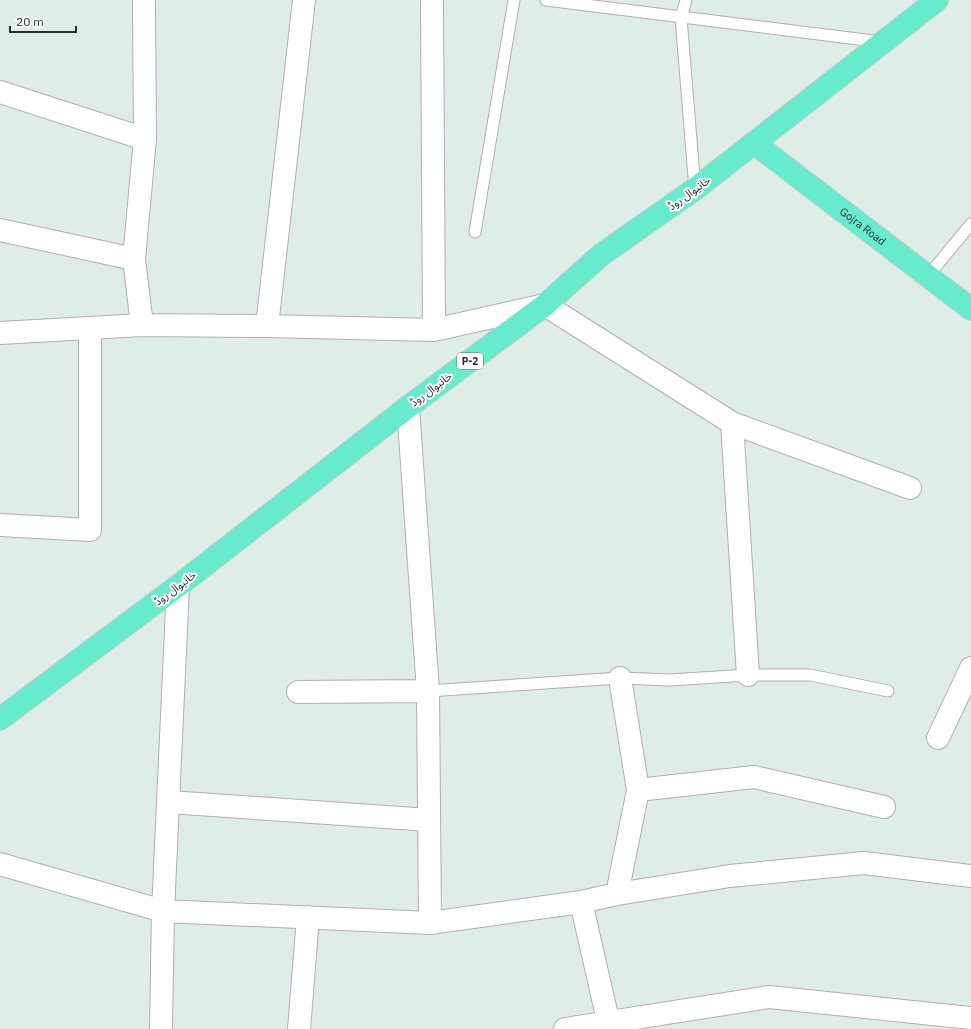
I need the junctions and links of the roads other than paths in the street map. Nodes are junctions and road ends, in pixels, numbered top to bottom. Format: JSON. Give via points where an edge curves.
{"nodes":[{"id":1,"x":144,"y":0,"type":"edge"},
{"id":2,"x":304,"y":0,"type":"edge"},
{"id":3,"x":432,"y":0,"type":"edge"},
{"id":4,"x":514,"y":0,"type":"edge"},
{"id":5,"x":546,"y":0,"type":"edge"},
{"id":6,"x":686,"y":0,"type":"edge"},
{"id":7,"x":937,"y":0,"type":"edge"},
{"id":8,"x":682,"y":18,"type":"junction"},
{"id":9,"x":884,"y":42,"type":"junction"},
{"id":10,"x":0,"y":92,"type":"edge"},
{"id":11,"x":145,"y":139,"type":"junction"},
{"id":12,"x":754,"y":143,"type":"junction"},
{"id":13,"x":695,"y":189,"type":"junction"},
{"id":14,"x":971,"y":224,"type":"edge"},
{"id":15,"x":0,"y":230,"type":"edge"},
{"id":16,"x":475,"y":232,"type":"dead end"},
{"id":17,"x":134,"y":259,"type":"junction"},
{"id":18,"x":928,"y":276,"type":"junction"},
{"id":19,"x":545,"y":305,"type":"junction"},
{"id":20,"x":971,"y":309,"type":"edge"},
{"id":21,"x":142,"y":325,"type":"junction"},
{"id":22,"x":267,"y":326,"type":"junction"},
{"id":23,"x":90,"y":328,"type":"junction"},
{"id":24,"x":434,"y":330,"type":"junction"},
{"id":25,"x":0,"y":333,"type":"edge"},
{"id":26,"x":408,"y":407,"type":"junction"},
{"id":27,"x":732,"y":423,"type":"junction"},
{"id":28,"x":910,"y":488,"type":"dead end"},
{"id":29,"x":0,"y":525,"type":"edge"},
{"id":30,"x":178,"y":586,"type":"junction"},
{"id":31,"x":971,"y":668,"type":"edge"},
{"id":32,"x":748,"y":675,"type":"junction"},
{"id":33,"x":620,"y":678,"type":"junction"},
{"id":34,"x":428,"y":691,"type":"junction"},
{"id":35,"x":888,"y":691,"type":"dead end"},
{"id":36,"x":298,"y":692,"type":"dead end"},
{"id":37,"x":0,"y":719,"type":"edge"},
{"id":38,"x":938,"y":738,"type":"dead end"},
{"id":39,"x":638,"y":790,"type":"junction"},
{"id":40,"x":170,"y":802,"type":"junction"},
{"id":41,"x":884,"y":807,"type":"dead end"},
{"id":42,"x":429,"y":820,"type":"junction"},
{"id":43,"x":0,"y":864,"type":"edge"},
{"id":44,"x":971,"y":876,"type":"edge"},
{"id":45,"x":617,"y":894,"type":"junction"},
{"id":46,"x":581,"y":902,"type":"junction"},
{"id":47,"x":163,"y":911,"type":"junction"},
{"id":48,"x":308,"y":917,"type":"junction"},
{"id":49,"x":430,"y":923,"type":"junction"},
{"id":50,"x":971,"y":1018,"type":"edge"},
{"id":51,"x":609,"y":1026,"type":"edge"},
{"id":52,"x":161,"y":1029,"type":"edge"},
{"id":53,"x":299,"y":1029,"type":"edge"},
{"id":54,"x":565,"y":1029,"type":"edge"}],
"edges":[{"from":1,"to":11,"type":"street"},
{"from":2,"to":22,"type":"street"},
{"from":3,"to":24,"type":"street"},
{"from":4,"to":16,"type":"lane"},
{"from":5,"to":8,"type":"lane"},
{"from":6,"to":8,"type":"lane"},
{"from":7,"to":9,"type":"main road","name":"خانیوال روڈ","number":"P-2"},
{"from":8,"to":9,"type":"lane"},
{"from":8,"to":13,"type":"lane"},
{"from":9,"to":12,"type":"main road","name":"خانیوال روڈ","number":"P-2"},
{"from":10,"to":11,"type":"street"},
{"from":11,"to":17,"type":"street"},
{"from":12,"to":13,"type":"main road","name":"خانیوال روڈ","number":"P-2"},
{"from":12,"to":18,"type":"main road","name":"Gojra Road"},
{"from":13,"to":19,"type":"main road","name":"خانیوال روڈ","number":"P-2","via":[[601,255]]},
{"from":14,"to":18,"type":"lane"},
{"from":15,"to":17,"type":"street"},
{"from":17,"to":21,"type":"street"},
{"from":18,"to":20,"type":"main road","name":"Gojra Road"},
{"from":19,"to":24,"type":"street"},
{"from":19,"to":26,"type":"main road","name":"خانیوال روڈ","number":"P-2"},
{"from":19,"to":27,"type":"street"},
{"from":21,"to":22,"type":"street"},
{"from":21,"to":23,"type":"street"},
{"from":22,"to":24,"type":"street"},
{"from":23,"to":25,"type":"street"},
{"from":23,"to":29,"type":"street","via":[[90,530]]},
{"from":26,"to":30,"type":"main road","name":"خانیوال روڈ","number":"P-2"},
{"from":26,"to":34,"type":"street"},
{"from":27,"to":28,"type":"street"},
{"from":27,"to":32,"type":"street"},
{"from":30,"to":37,"type":"main road","name":"خانیوال روڈ","number":"P-2"},
{"from":30,"to":40,"type":"street"},
{"from":31,"to":38,"type":"street"},
{"from":32,"to":33,"type":"lane","via":[[670,680]]},
{"from":32,"to":35,"type":"lane","via":[[810,675]]},
{"from":33,"to":34,"type":"lane"},
{"from":33,"to":39,"type":"street"},
{"from":34,"to":36,"type":"street"},
{"from":34,"to":42,"type":"street"},
{"from":39,"to":41,"type":"street","via":[[754,777]]},
{"from":39,"to":45,"type":"street"},
{"from":40,"to":42,"type":"street"},
{"from":40,"to":47,"type":"street"},
{"from":42,"to":49,"type":"street"},
{"from":43,"to":47,"type":"street"},
{"from":44,"to":45,"type":"street","via":[[864,863],[730,876]]},
{"from":45,"to":46,"type":"street"},
{"from":46,"to":49,"type":"street"},
{"from":46,"to":51,"type":"street"},
{"from":47,"to":48,"type":"street"},
{"from":47,"to":52,"type":"street"},
{"from":48,"to":49,"type":"street"},
{"from":48,"to":53,"type":"street"},
{"from":50,"to":51,"type":"street","via":[[769,997]]},
{"from":51,"to":54,"type":"street"}]}
